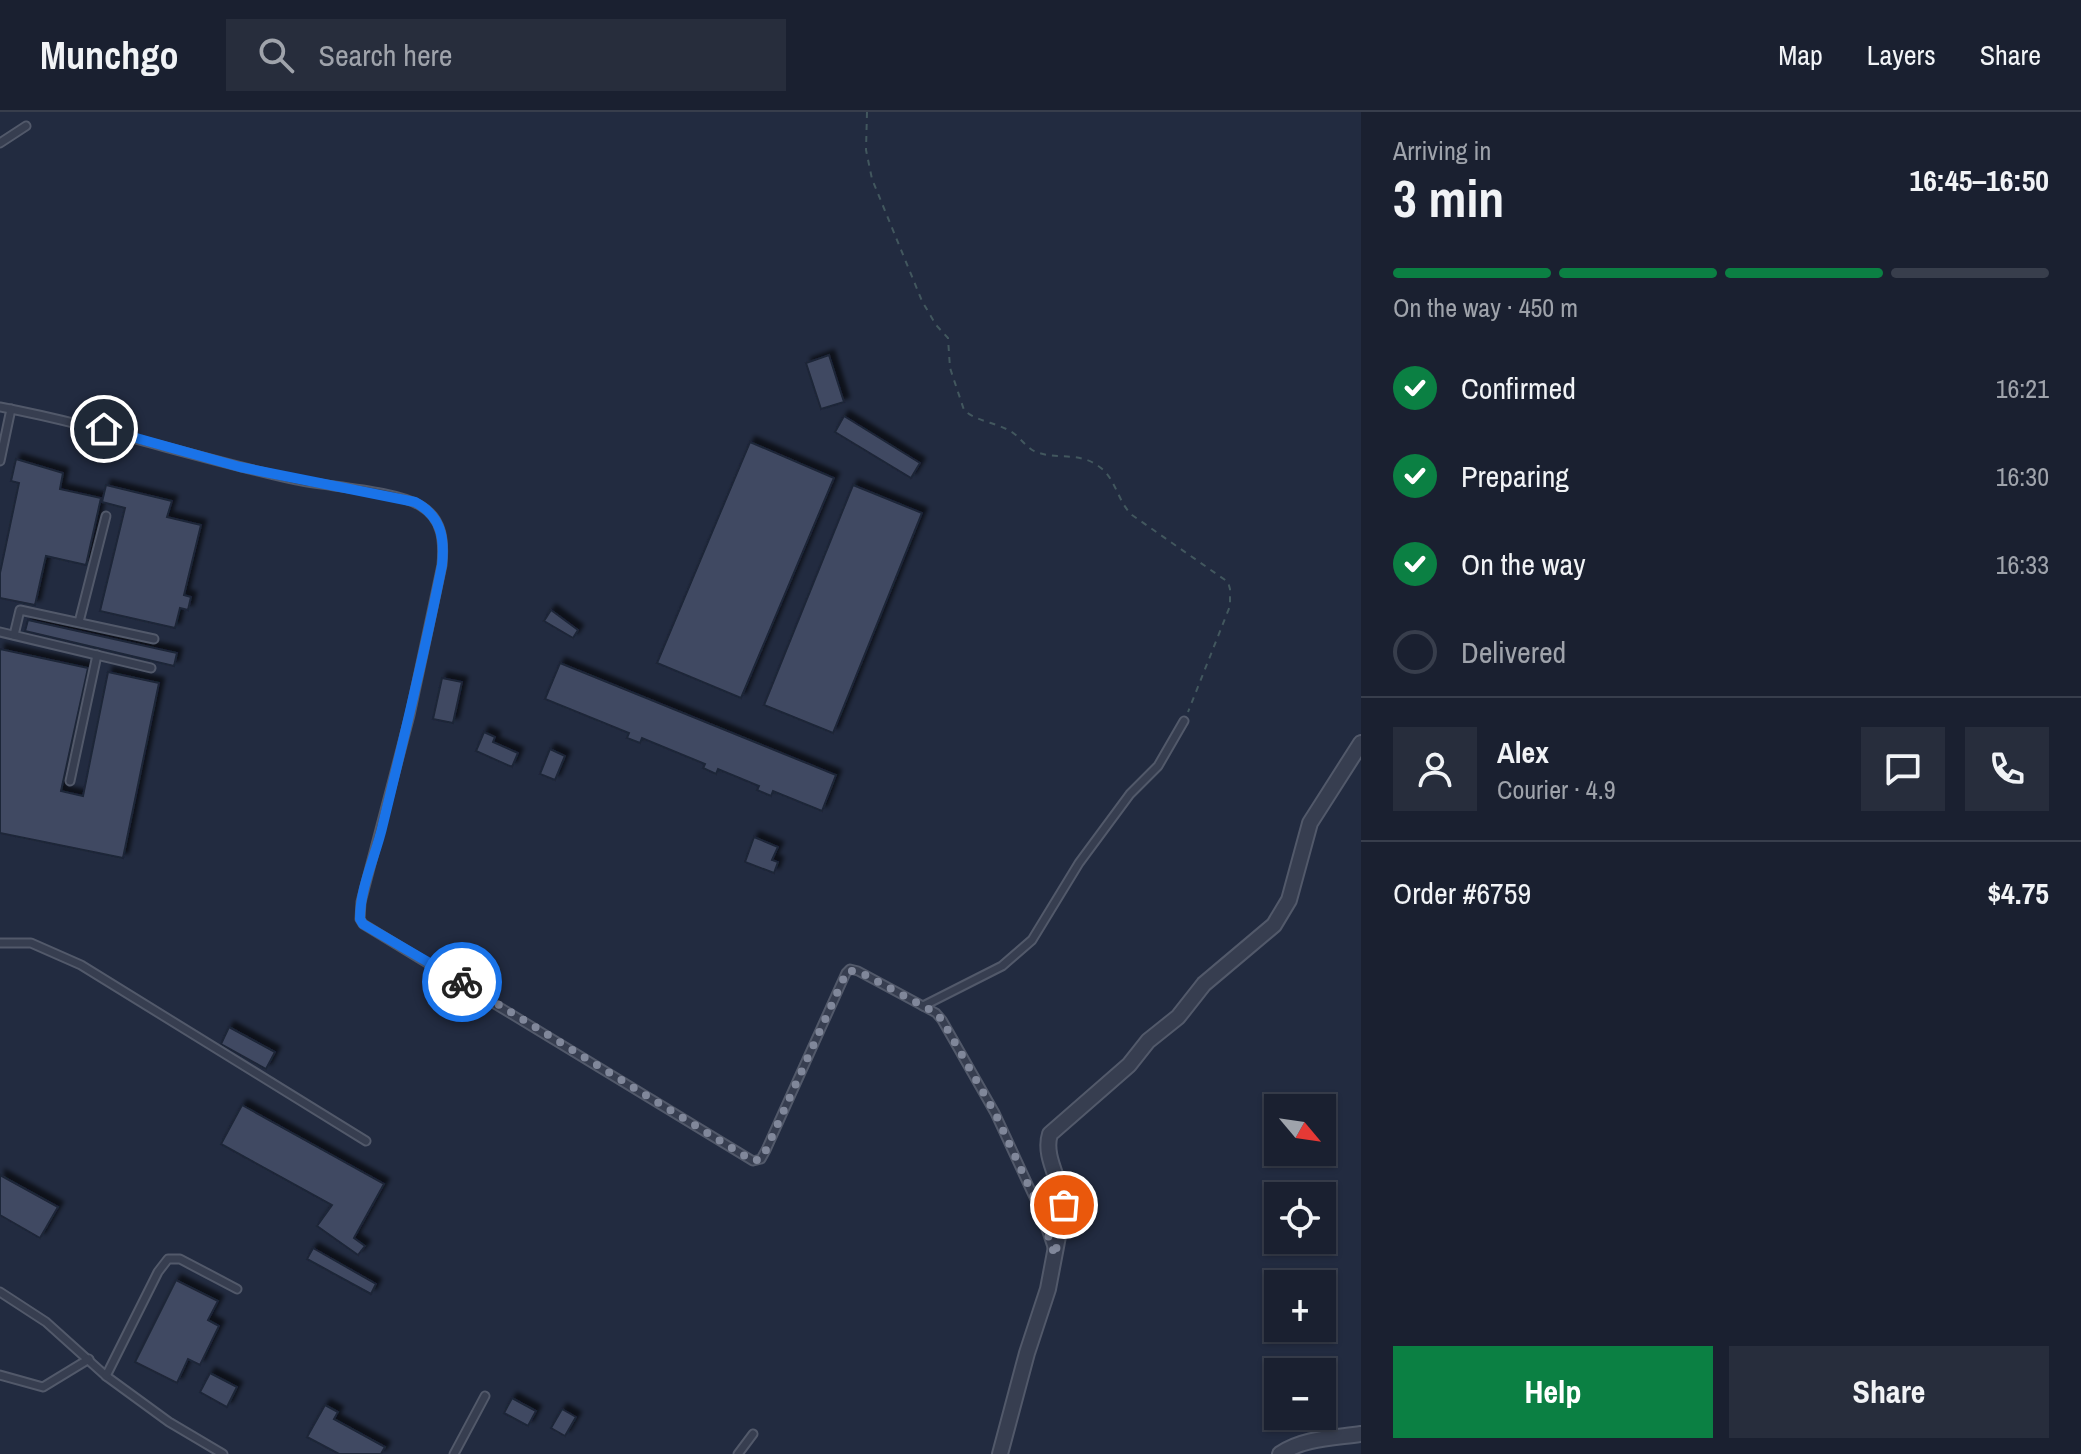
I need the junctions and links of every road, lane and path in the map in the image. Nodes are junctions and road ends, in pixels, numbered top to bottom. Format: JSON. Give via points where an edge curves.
{"nodes":[{"id":1,"x":867,"y":112,"type":"edge"},
{"id":2,"x":26,"y":126,"type":"dead end"},
{"id":3,"x":0,"y":143,"type":"edge"},
{"id":4,"x":0,"y":407,"type":"edge"},
{"id":5,"x":11,"y":409,"type":"junction"},
{"id":6,"x":0,"y":461,"type":"edge"},
{"id":7,"x":106,"y":516,"type":"dead end"},
{"id":8,"x":79,"y":622,"type":"junction"},
{"id":9,"x":0,"y":632,"type":"edge"},
{"id":10,"x":14,"y":635,"type":"junction"},
{"id":11,"x":154,"y":639,"type":"dead end"},
{"id":12,"x":97,"y":655,"type":"junction"},
{"id":13,"x":151,"y":668,"type":"dead end"},
{"id":14,"x":1184,"y":721,"type":"joint"},
{"id":15,"x":1361,"y":743,"type":"edge"},
{"id":16,"x":70,"y":781,"type":"dead end"},
{"id":17,"x":0,"y":943,"type":"edge"},
{"id":18,"x":923,"y":1006,"type":"junction"},
{"id":19,"x":366,"y":1141,"type":"dead end"},
{"id":20,"x":1055,"y":1256,"type":"junction"},
{"id":21,"x":237,"y":1289,"type":"dead end"},
{"id":22,"x":0,"y":1292,"type":"edge"},
{"id":23,"x":89,"y":1359,"type":"junction"},
{"id":24,"x":0,"y":1375,"type":"edge"},
{"id":25,"x":106,"y":1376,"type":"junction"},
{"id":26,"x":485,"y":1396,"type":"dead end"},
{"id":27,"x":753,"y":1434,"type":"dead end"},
{"id":28,"x":1361,"y":1434,"type":"edge"},
{"id":29,"x":223,"y":1454,"type":"edge"},
{"id":30,"x":454,"y":1454,"type":"edge"},
{"id":31,"x":738,"y":1454,"type":"edge"},
{"id":32,"x":1000,"y":1454,"type":"edge"},
{"id":33,"x":1280,"y":1454,"type":"edge"}],
"edges":[{"from":1,"to":14,"type":"path","via":[[872,179],[922,301],[948,338],[950,368],[964,410],[1010,430],[1035,451],[1094,464],[1108,475],[1132,515],[1228,582],[1230,606]]},
{"from":2,"to":3,"type":"lane"},
{"from":4,"to":5,"type":"lane"},
{"from":5,"to":6,"type":"lane"},
{"from":5,"to":18,"type":"lane","via":[[75,421],[240,467],[415,502],[435,518],[444,542],[442,565],[361,902],[363,924],[753,1161],[766,1150],[847,971],[858,971]]},
{"from":7,"to":8,"type":"lane"},
{"from":8,"to":10,"type":"lane","via":[[20,610]]},
{"from":8,"to":11,"type":"lane"},
{"from":9,"to":10,"type":"lane"},
{"from":10,"to":12,"type":"lane"},
{"from":12,"to":13,"type":"lane"},
{"from":12,"to":16,"type":"lane"},
{"from":14,"to":18,"type":"lane","via":[[1158,766],[1130,794],[1079,863],[1032,940],[1002,966]]},
{"from":15,"to":20,"type":"street","via":[[1310,823],[1289,900],[1274,925],[1204,984],[1129,1065],[1050,1134],[1049,1152],[1064,1205]]},
{"from":17,"to":19,"type":"lane","via":[[31,943],[81,965]]},
{"from":18,"to":20,"type":"lane","via":[[940,1016],[977,1079],[1039,1208]]},
{"from":20,"to":32,"type":"street"},
{"from":21,"to":25,"type":"lane","via":[[180,1259],[168,1259]]},
{"from":22,"to":23,"type":"lane"},
{"from":23,"to":24,"type":"lane","via":[[43,1387]]},
{"from":23,"to":25,"type":"lane"},
{"from":25,"to":29,"type":"lane"},
{"from":26,"to":30,"type":"lane"},
{"from":27,"to":31,"type":"lane"},
{"from":28,"to":33,"type":"street","via":[[1298,1444]]}]}
